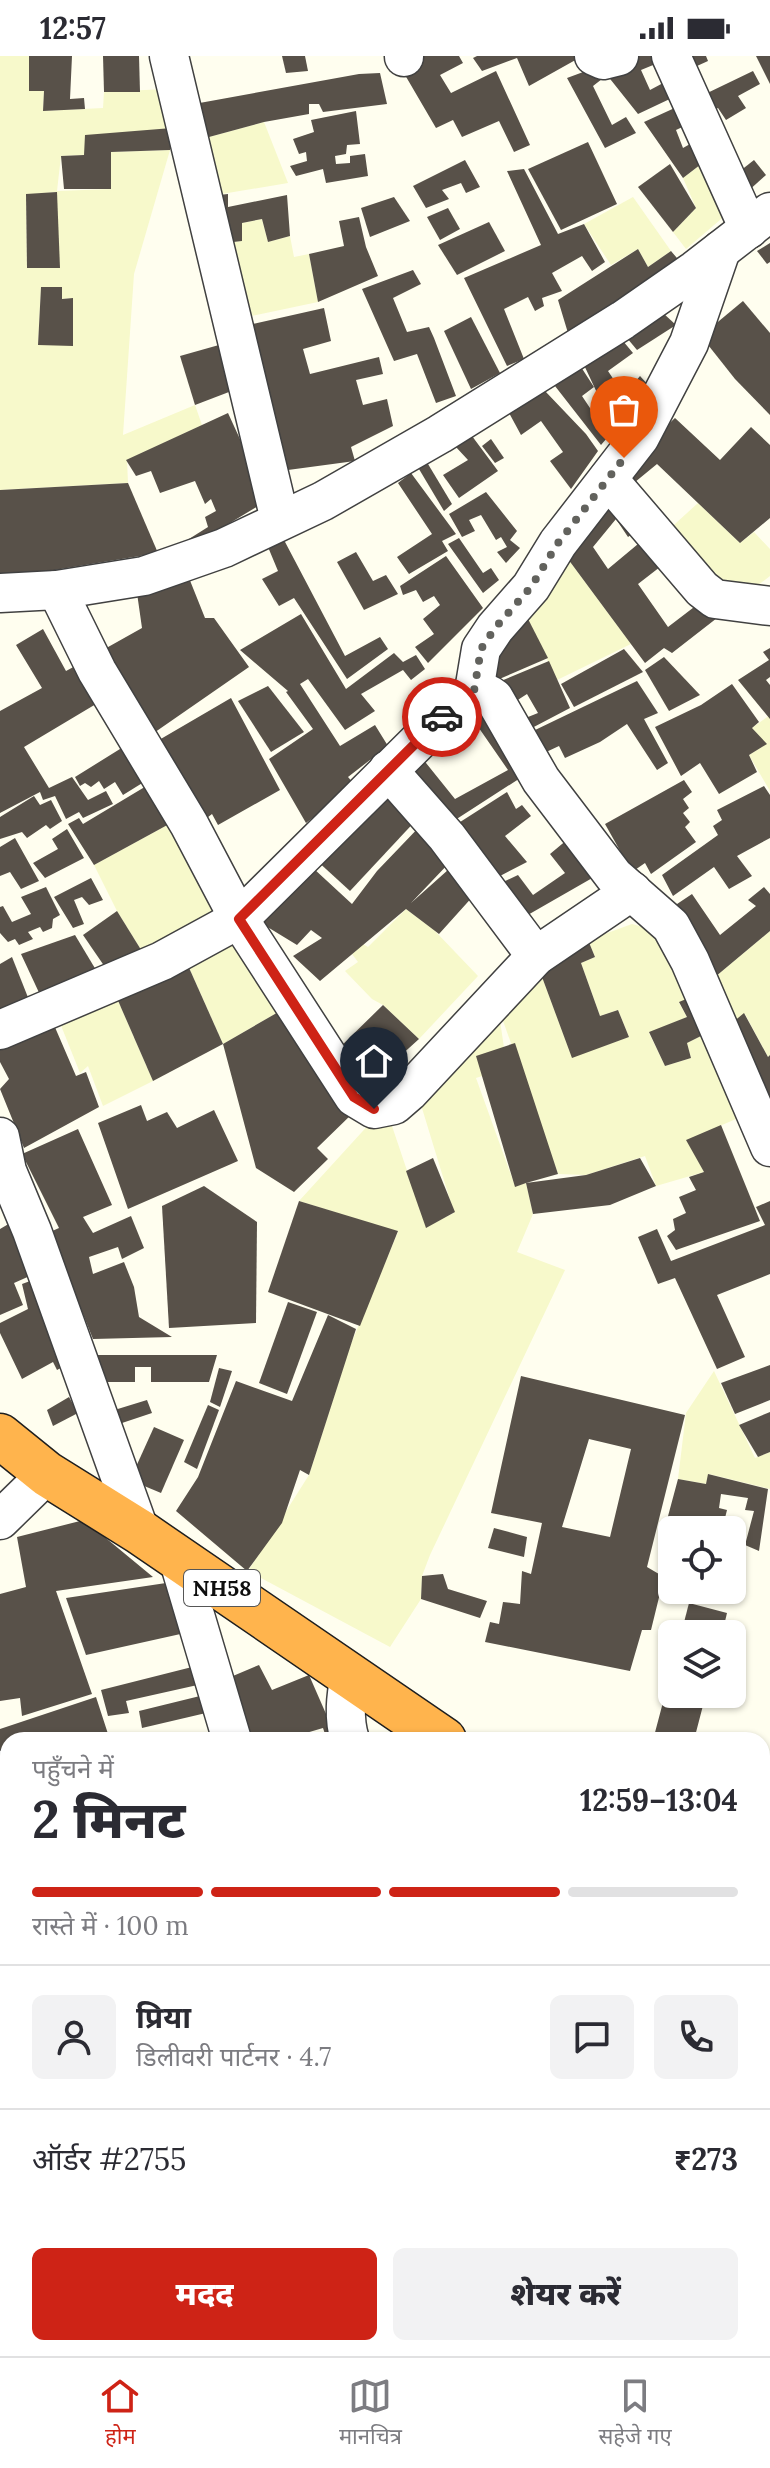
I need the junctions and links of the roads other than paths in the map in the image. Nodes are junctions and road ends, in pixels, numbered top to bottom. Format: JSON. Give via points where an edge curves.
{"nodes":[{"id":1,"x":169,"y":56,"type":"edge"},
{"id":2,"x":594,"y":56,"type":"edge"},
{"id":3,"x":619,"y":56,"type":"edge"},
{"id":4,"x":671,"y":56,"type":"edge"},
{"id":5,"x":747,"y":230,"type":"edge"},
{"id":6,"x":608,"y":479,"type":"junction"},
{"id":7,"x":280,"y":520,"type":"junction"},
{"id":8,"x":57,"y":590,"type":"junction"},
{"id":9,"x":0,"y":593,"type":"edge"},
{"id":10,"x":770,"y":606,"type":"edge"},
{"id":11,"x":474,"y":691,"type":"junction"},
{"id":12,"x":388,"y":770,"type":"junction"},
{"id":13,"x":632,"y":891,"type":"junction"},
{"id":14,"x":239,"y":919,"type":"junction"},
{"id":15,"x":536,"y":956,"type":"junction"},
{"id":16,"x":0,"y":1030,"type":"edge"},
{"id":17,"x":0,"y":1137,"type":"edge"},
{"id":18,"x":770,"y":1147,"type":"edge"},
{"id":19,"x":0,"y":1436,"type":"edge"},
{"id":20,"x":47,"y":1474,"type":"junction"},
{"id":21,"x":0,"y":1520,"type":"edge"},
{"id":22,"x":140,"y":1532,"type":"junction"},
{"id":23,"x":178,"y":1558,"type":"junction"},
{"id":24,"x":350,"y":1674,"type":"junction"},
{"id":25,"x":230,"y":1732,"type":"edge"},
{"id":26,"x":347,"y":1732,"type":"edge"},
{"id":27,"x":433,"y":1732,"type":"edge"}],
"edges":[{"from":1,"to":7,"type":"street"},
{"from":2,"to":3,"type":"street"},
{"from":4,"to":5,"type":"street"},
{"from":5,"to":6,"type":"street","via":[[640,437]]},
{"from":5,"to":7,"type":"street","via":[[623,320],[440,434]]},
{"from":6,"to":10,"type":"street","via":[[702,589],[731,603]]},
{"from":6,"to":11,"type":"street","via":[[481,649]]},
{"from":7,"to":8,"type":"street","via":[[224,548],[144,576]]},
{"from":8,"to":9,"type":"street"},
{"from":8,"to":14,"type":"street","via":[[97,671]]},
{"from":11,"to":12,"type":"street"},
{"from":11,"to":13,"type":"street","via":[[494,698],[541,780],[614,876]]},
{"from":12,"to":14,"type":"street"},
{"from":12,"to":15,"type":"street","via":[[447,837]]},
{"from":13,"to":15,"type":"street"},
{"from":13,"to":18,"type":"street","via":[[671,926],[690,961]]},
{"from":14,"to":15,"type":"street","via":[[354,1097],[374,1109],[394,1105],[409,1092]]},
{"from":14,"to":16,"type":"street","via":[[162,961]]},
{"from":17,"to":22,"type":"street","via":[[7,1171]]},
{"from":19,"to":20,"type":"highway","number":"NH58"},
{"from":20,"to":21,"type":"street"},
{"from":20,"to":22,"type":"highway","number":"NH58"},
{"from":22,"to":23,"type":"highway","number":"NH58"},
{"from":23,"to":24,"type":"highway","number":"NH58"},
{"from":23,"to":25,"type":"street"},
{"from":24,"to":26,"type":"street"},
{"from":24,"to":27,"type":"highway","number":"NH58"}]}
